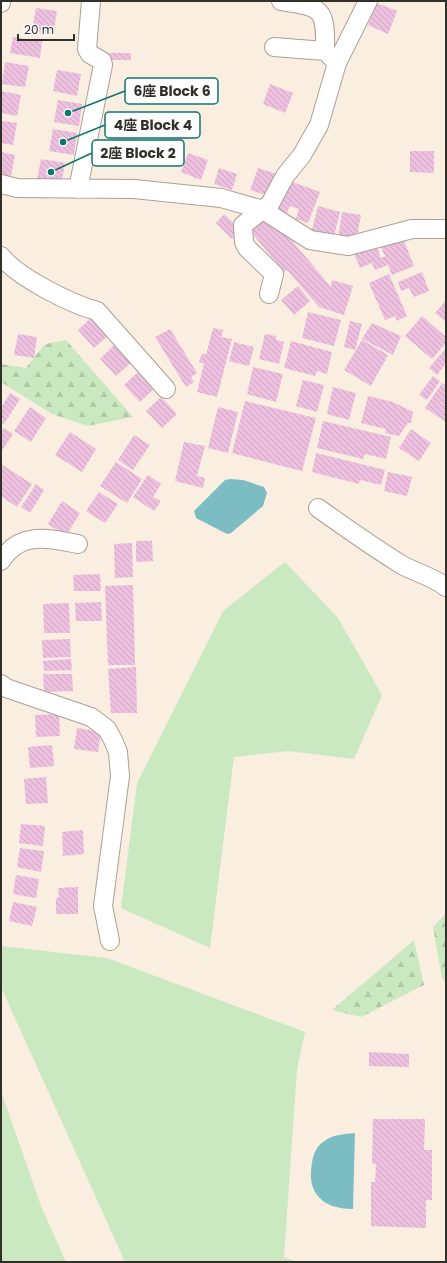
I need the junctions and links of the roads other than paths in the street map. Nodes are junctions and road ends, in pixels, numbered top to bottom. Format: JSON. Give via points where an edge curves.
{"nodes":[{"id":1,"x":91,"y":1,"type":"edge"},
{"id":2,"x":281,"y":1,"type":"edge"},
{"id":3,"x":368,"y":1,"type":"edge"},
{"id":4,"x":274,"y":47,"type":"dead end"},
{"id":5,"x":331,"y":57,"type":"junction"},
{"id":6,"x":1,"y":184,"type":"edge"},
{"id":7,"x":78,"y":189,"type":"junction"},
{"id":8,"x":263,"y":210,"type":"junction"},
{"id":9,"x":446,"y":229,"type":"edge"},
{"id":10,"x":1,"y":256,"type":"edge"},
{"id":11,"x":269,"y":294,"type":"dead end"},
{"id":12,"x":166,"y":388,"type":"dead end"},
{"id":13,"x":318,"y":508,"type":"dead end"},
{"id":14,"x":78,"y":544,"type":"dead end"},
{"id":15,"x":1,"y":561,"type":"edge"},
{"id":16,"x":446,"y":587,"type":"edge"},
{"id":17,"x":1,"y":684,"type":"edge"},
{"id":18,"x":110,"y":941,"type":"dead end"}],
"edges":[{"from":1,"to":7,"type":"street","via":[[87,48],[90,54],[102,61],[102,65]]},
{"from":2,"to":5,"type":"street","via":[[310,5],[320,13],[326,25]]},
{"from":3,"to":5,"type":"street"},
{"from":4,"to":5,"type":"street"},
{"from":5,"to":8,"type":"street","via":[[319,125],[302,155],[285,176],[270,204]]},
{"from":6,"to":7,"type":"street","via":[[18,188]]},
{"from":7,"to":8,"type":"street","via":[[134,189],[222,198]]},
{"from":8,"to":9,"type":"street","via":[[310,240],[348,246],[412,229]]},
{"from":8,"to":11,"type":"street","via":[[243,225],[243,234],[247,248],[274,274]]},
{"from":10,"to":12,"type":"street","via":[[7,264],[40,285],[83,308],[97,312]]},
{"from":13,"to":16,"type":"street","via":[[379,551]]},
{"from":14,"to":15,"type":"street","via":[[44,537],[21,542]]},
{"from":17,"to":18,"type":"street","via":[[6,688],[91,717],[108,729],[113,740],[118,752],[120,776],[103,906]]}]}
